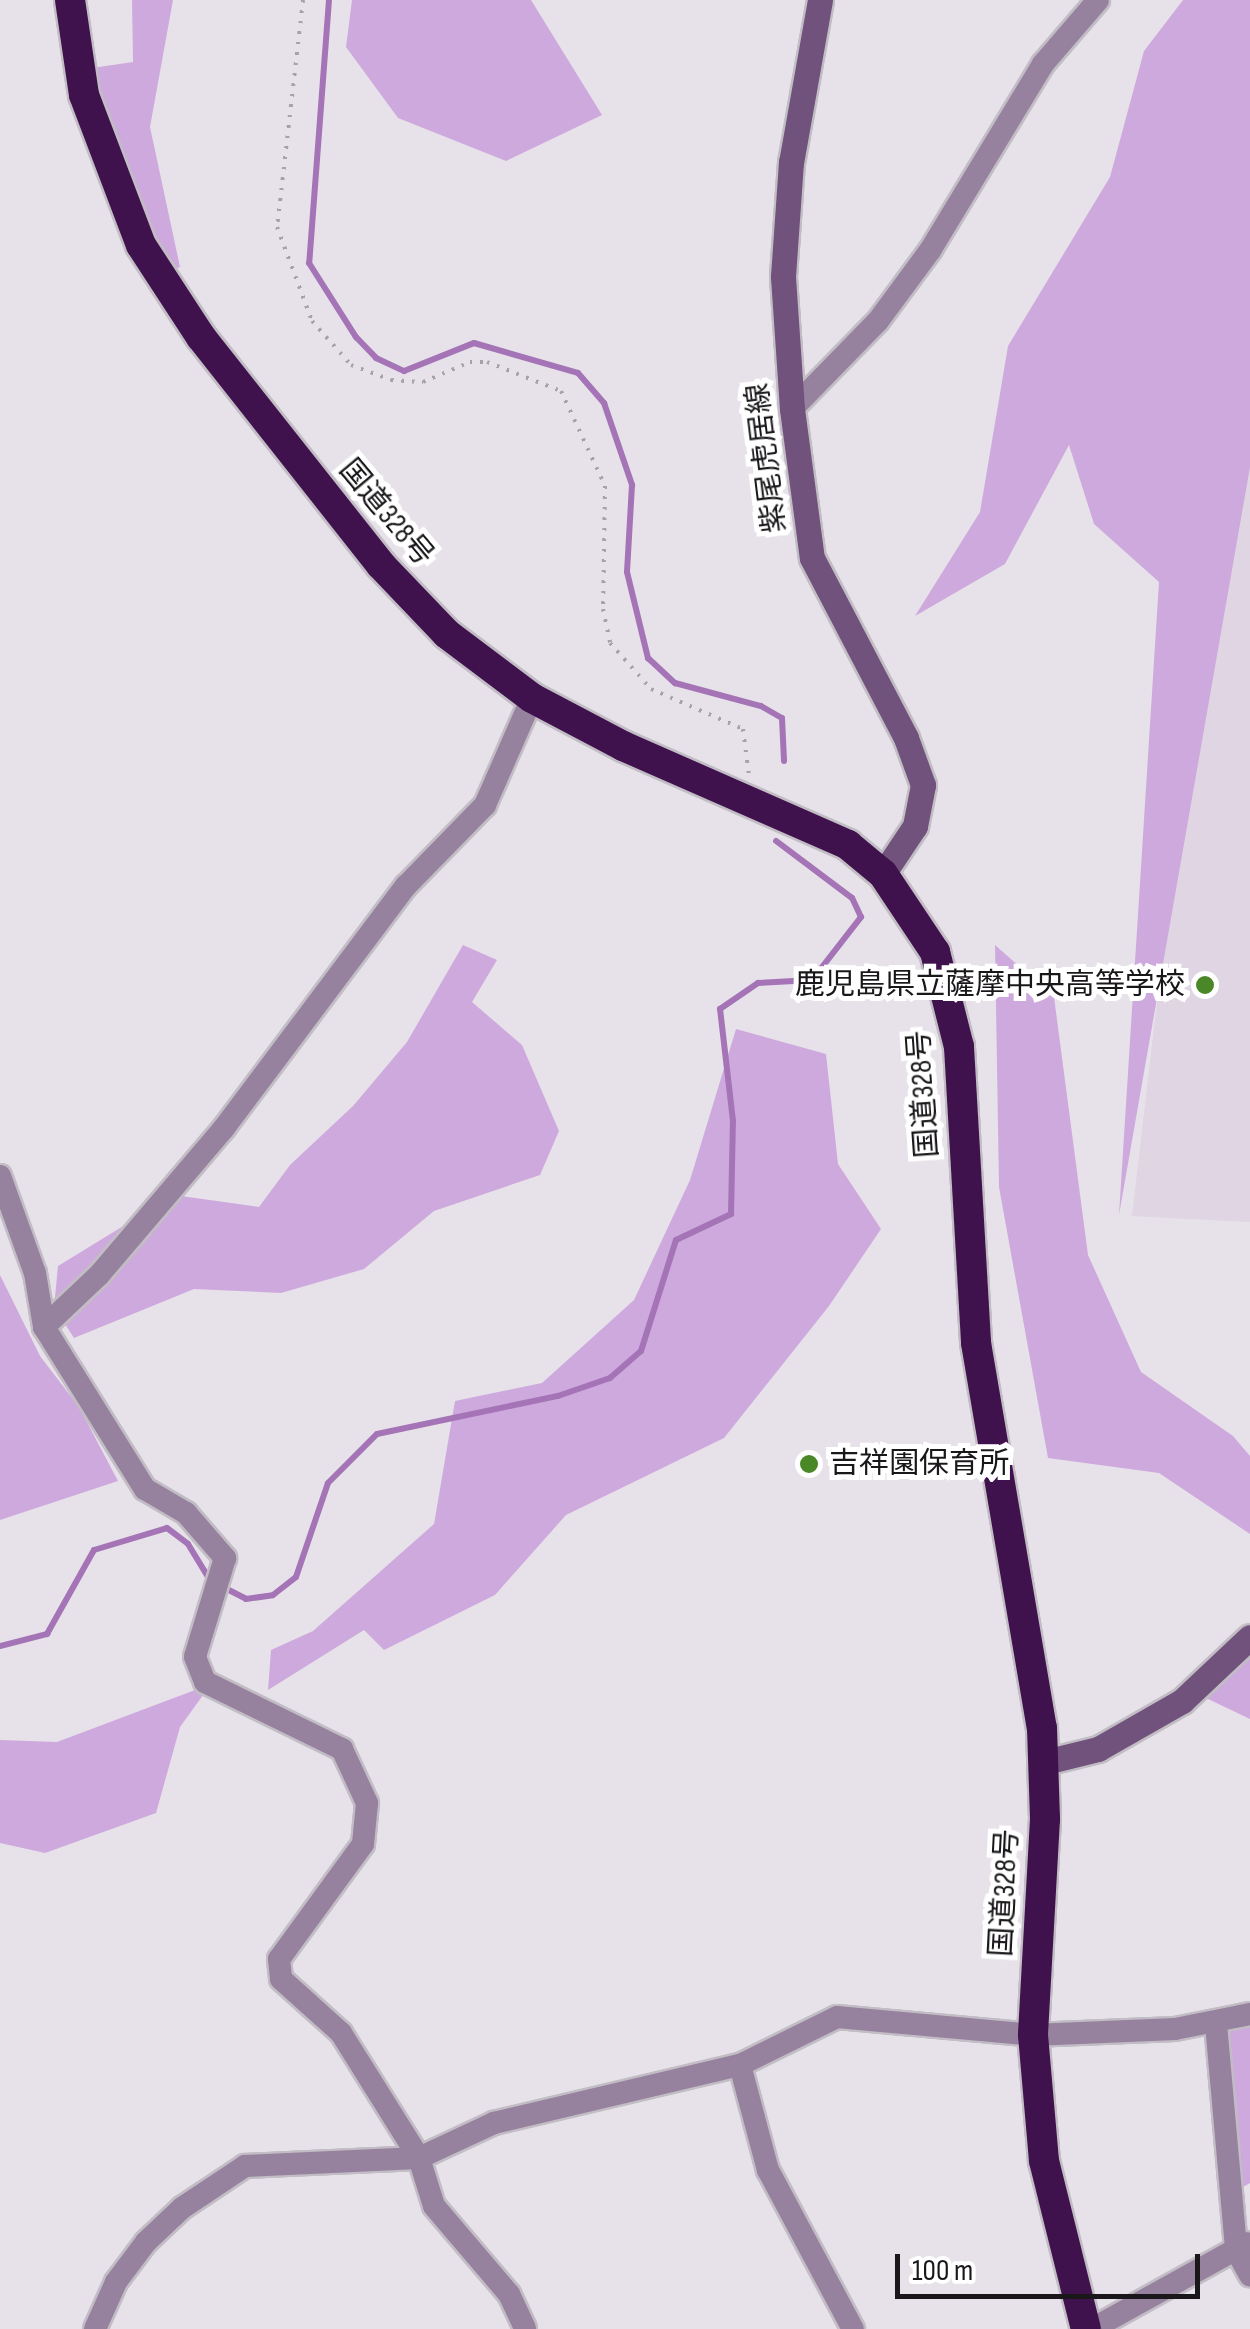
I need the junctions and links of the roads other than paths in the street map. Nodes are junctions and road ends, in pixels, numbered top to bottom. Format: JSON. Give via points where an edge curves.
{"nodes":[{"id":1,"x":70,"y":0,"type":"edge"},
{"id":2,"x":820,"y":0,"type":"edge"},
{"id":3,"x":1098,"y":0,"type":"edge"},
{"id":4,"x":792,"y":409,"type":"junction"},
{"id":5,"x":532,"y":698,"type":"junction"},
{"id":6,"x":882,"y":874,"type":"junction"},
{"id":7,"x":0,"y":1176,"type":"edge"},
{"id":8,"x":44,"y":1327,"type":"junction"},
{"id":9,"x":1250,"y":1637,"type":"edge"},
{"id":10,"x":1045,"y":1762,"type":"junction"},
{"id":11,"x":1250,"y":2014,"type":"edge"},
{"id":12,"x":1216,"y":2024,"type":"junction"},
{"id":13,"x":1033,"y":2035,"type":"junction"},
{"id":14,"x":740,"y":2065,"type":"junction"},
{"id":15,"x":419,"y":2158,"type":"junction"},
{"id":16,"x":1243,"y":2246,"type":"edge"},
{"id":17,"x":1250,"y":2275,"type":"edge"},
{"id":18,"x":95,"y":2329,"type":"edge"},
{"id":19,"x":526,"y":2329,"type":"edge"},
{"id":20,"x":852,"y":2329,"type":"edge"},
{"id":21,"x":1089,"y":2329,"type":"edge"}],
"edges":[{"from":1,"to":5,"type":"highway","name":"国道328号","via":[[98,143],[166,287],[381,565],[448,634]]},
{"from":2,"to":4,"type":"main road","name":"紫尾虎居線","via":[[790,162],[783,277]]},
{"from":3,"to":4,"type":"street","via":[[1044,64],[931,249],[878,322]]},
{"from":4,"to":6,"type":"main road","name":"紫尾虎居線","via":[[812,558],[924,785],[915,826]]},
{"from":5,"to":6,"type":"highway","name":"国道328号","via":[[623,746],[848,845]]},
{"from":5,"to":8,"type":"street","via":[[484,804],[406,886],[224,1128],[99,1274]]},
{"from":6,"to":10,"type":"highway","name":"国道328号","via":[[935,952],[952,1004],[976,1343],[1038,1684]]},
{"from":7,"to":8,"type":"street","via":[[34,1274]]},
{"from":8,"to":15,"type":"street","via":[[145,1489],[186,1513],[225,1558],[196,1658],[204,1682],[342,1749],[366,1802],[364,1844],[278,1960],[281,1979],[341,2032]]},
{"from":9,"to":10,"type":"main road","via":[[1182,1701],[1098,1749]]},
{"from":10,"to":13,"type":"highway","name":"国道328号"},
{"from":11,"to":12,"type":"street"},
{"from":12,"to":13,"type":"street"},
{"from":12,"to":16,"type":"street"},
{"from":13,"to":14,"type":"street","via":[[837,2017]]},
{"from":13,"to":21,"type":"highway","name":"国道328号","via":[[1056,2229]]},
{"from":14,"to":15,"type":"street","via":[[508,2119]]},
{"from":14,"to":20,"type":"street","via":[[768,2170]]},
{"from":15,"to":18,"type":"street","via":[[246,2166],[182,2208],[146,2242],[116,2282]]},
{"from":15,"to":19,"type":"street","via":[[434,2206],[509,2294]]},
{"from":16,"to":17,"type":"street"},
{"from":16,"to":21,"type":"street"}]}
